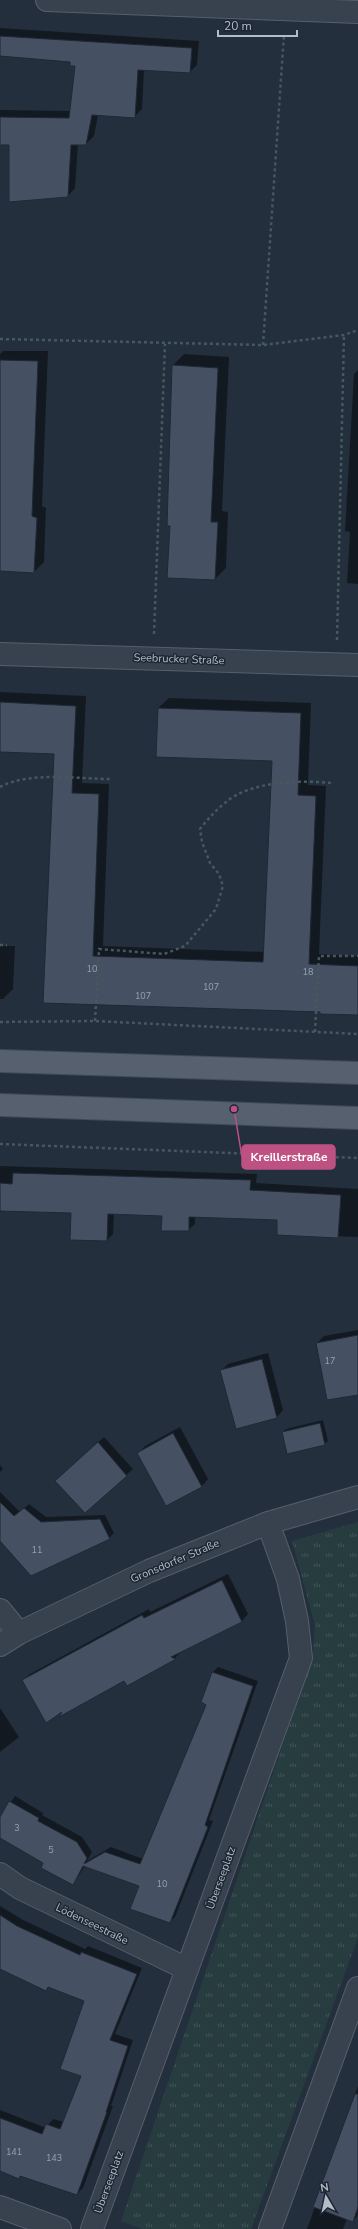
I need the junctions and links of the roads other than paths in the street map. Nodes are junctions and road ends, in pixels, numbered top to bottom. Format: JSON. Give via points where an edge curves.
{"nodes":[{"id":1,"x":48,"y":0,"type":"edge"},
{"id":2,"x":358,"y":12,"type":"edge"},
{"id":3,"x":0,"y":654,"type":"edge"},
{"id":4,"x":358,"y":665,"type":"edge"},
{"id":5,"x":0,"y":1060,"type":"edge"},
{"id":6,"x":358,"y":1073,"type":"edge"},
{"id":7,"x":0,"y":1105,"type":"edge"},
{"id":8,"x":358,"y":1118,"type":"edge"},
{"id":9,"x":358,"y":1497,"type":"edge"},
{"id":10,"x":268,"y":1523,"type":"junction"},
{"id":11,"x":0,"y":1610,"type":"edge"},
{"id":12,"x":19,"y":1633,"type":"junction"},
{"id":13,"x":0,"y":1645,"type":"edge"},
{"id":14,"x":0,"y":1874,"type":"edge"},
{"id":15,"x":187,"y":1969,"type":"junction"},
{"id":16,"x":358,"y":1988,"type":"edge"},
{"id":17,"x":0,"y":2207,"type":"edge"},
{"id":18,"x":60,"y":2229,"type":"edge"},
{"id":19,"x":92,"y":2229,"type":"edge"},
{"id":20,"x":270,"y":2229,"type":"edge"}],
"edges":[{"from":1,"to":2,"type":"street"},
{"from":3,"to":4,"type":"street","name":"Seebrucker Straße"},
{"from":5,"to":6,"type":"main road"},
{"from":7,"to":8,"type":"main road"},
{"from":9,"to":10,"type":"street","name":"Gronsdorfer Straße"},
{"from":10,"to":12,"type":"street","name":"Gronsdorfer Straße","via":[[149,1571]]},
{"from":10,"to":15,"type":"street","name":"Überseeplatz","via":[[288,1579],[297,1621],[301,1658]]},
{"from":11,"to":12,"type":"street"},
{"from":12,"to":13,"type":"street","name":"Gronsdorfer Straße"},
{"from":14,"to":15,"type":"street","name":"Lödenseestraße","via":[[20,1888]]},
{"from":15,"to":19,"type":"street","name":"Überseeplatz"},
{"from":16,"to":20,"type":"street"},
{"from":17,"to":18,"type":"street"}]}
